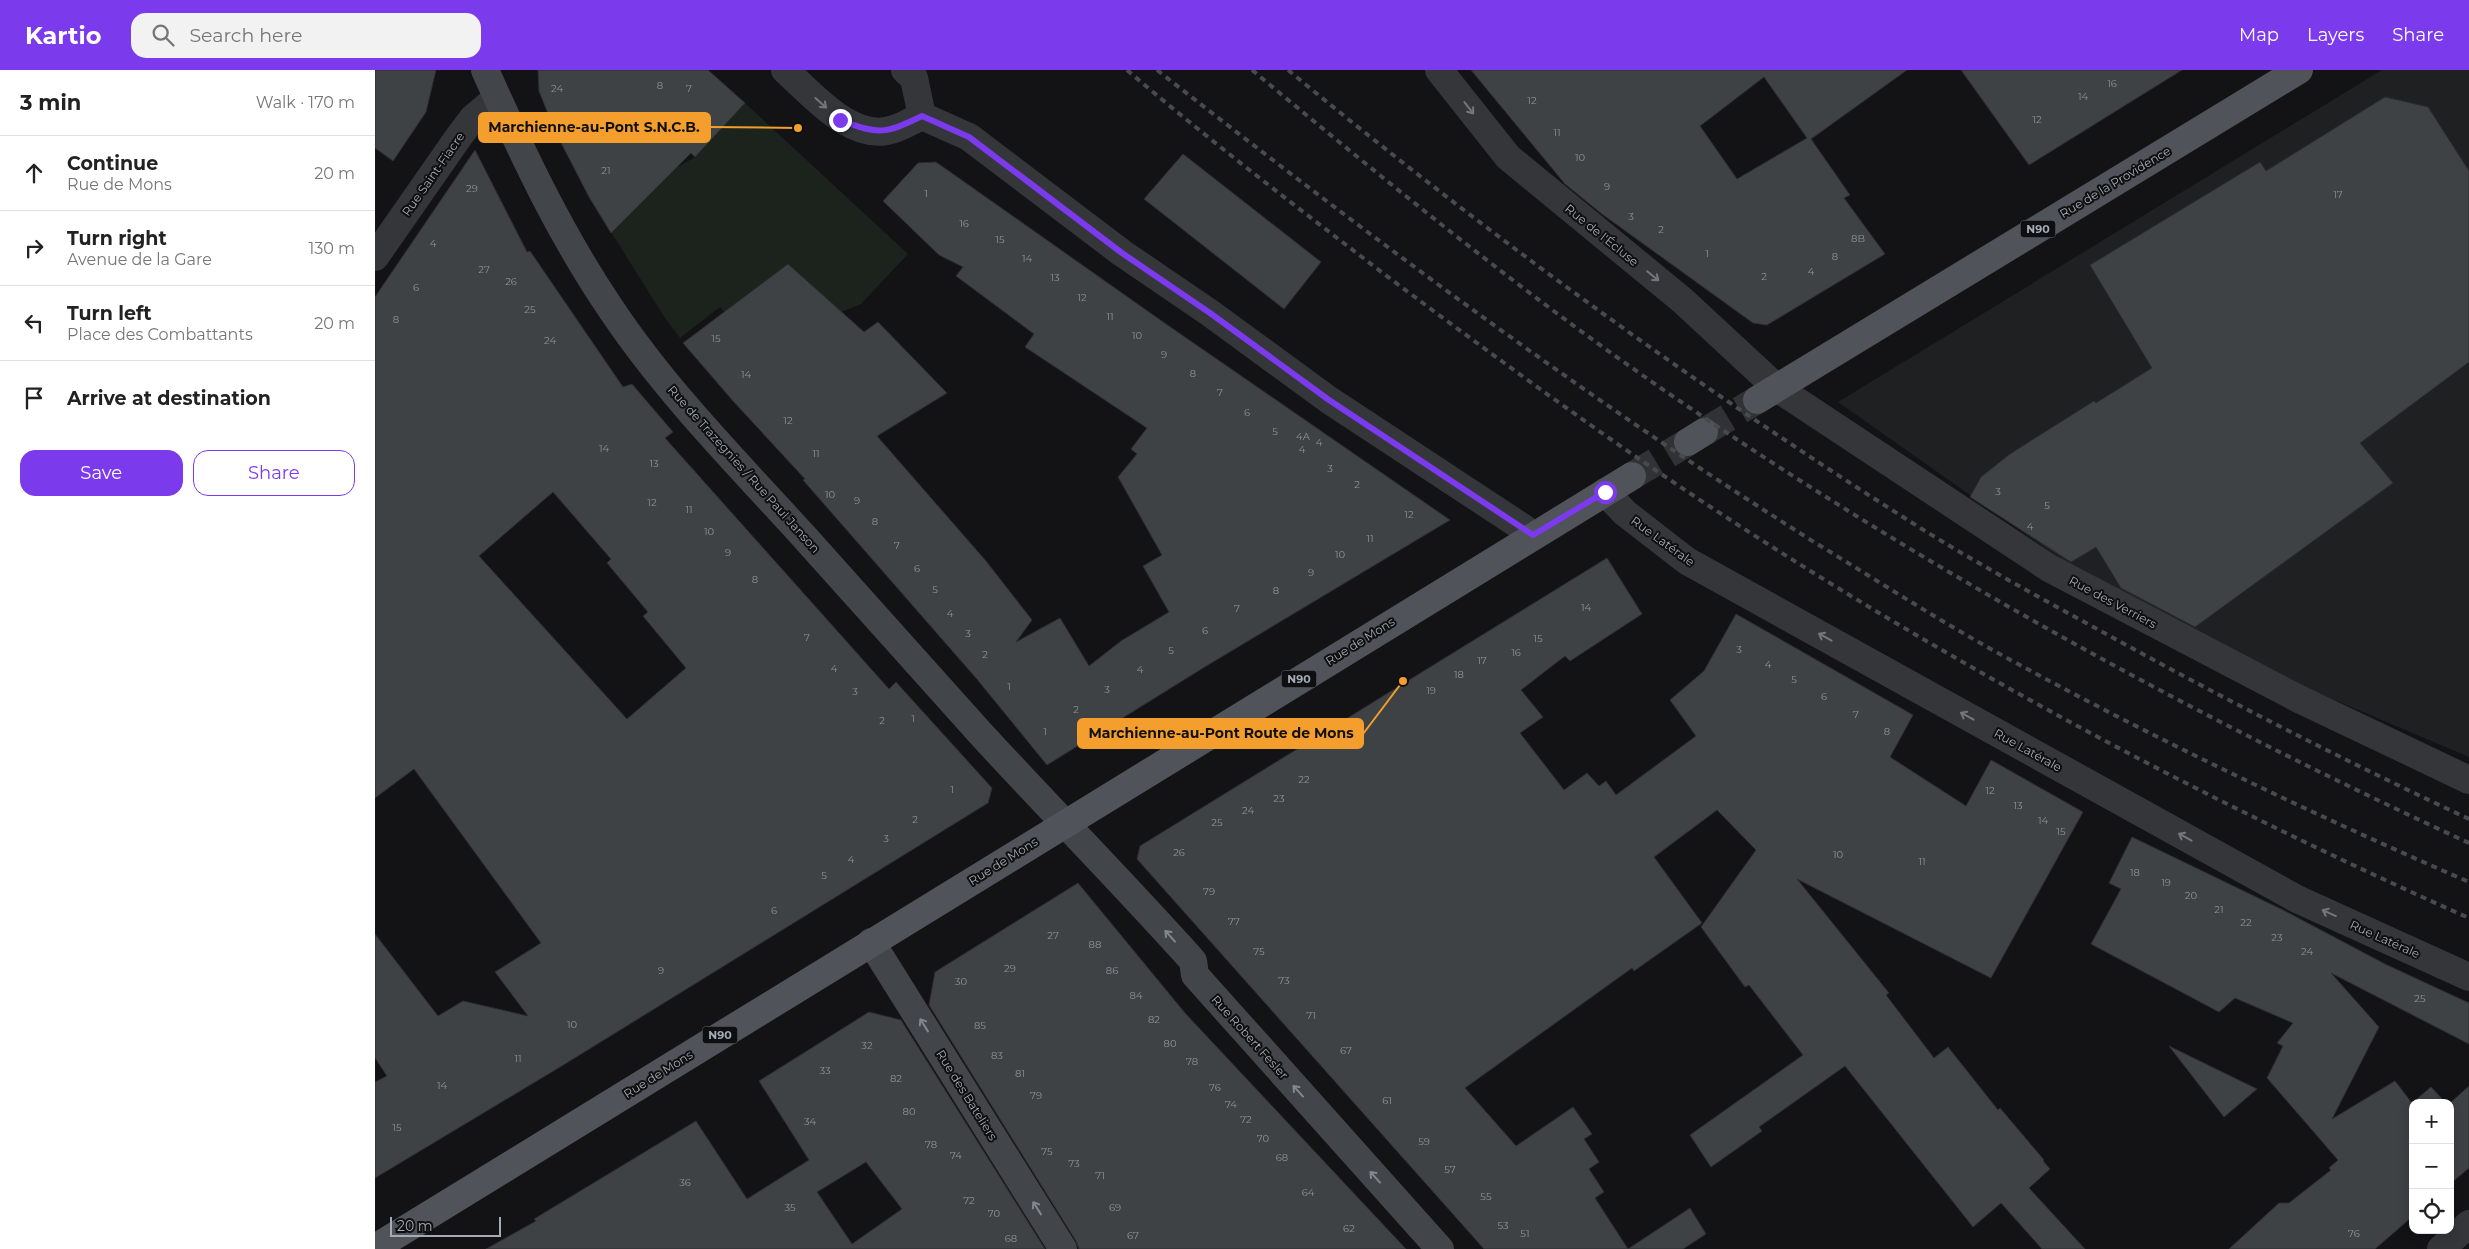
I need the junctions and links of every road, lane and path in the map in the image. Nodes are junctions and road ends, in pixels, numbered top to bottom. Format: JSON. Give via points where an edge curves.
{"nodes":[{"id":1,"x":485,"y":70,"type":"edge"},
{"id":2,"x":785,"y":70,"type":"edge"},
{"id":3,"x":905,"y":70,"type":"edge"},
{"id":4,"x":1439,"y":70,"type":"edge"},
{"id":5,"x":2299,"y":70,"type":"edge"},
{"id":6,"x":497,"y":98,"type":"junction"},
{"id":7,"x":922,"y":116,"type":"junction"},
{"id":8,"x":375,"y":256,"type":"edge"},
{"id":9,"x":1767,"y":394,"type":"junction"},
{"id":10,"x":1632,"y":476,"type":"tunnel mouth"},
{"id":11,"x":1605,"y":492,"type":"junction"},
{"id":12,"x":1533,"y":535,"type":"junction"},
{"id":13,"x":2469,"y":780,"type":"edge"},
{"id":14,"x":1065,"y":823,"type":"junction"},
{"id":15,"x":871,"y":942,"type":"junction"},
{"id":16,"x":2469,"y":977,"type":"edge"},
{"id":17,"x":2469,"y":1224,"type":"edge"},
{"id":18,"x":375,"y":1248,"type":"edge"},
{"id":19,"x":1063,"y":1249,"type":"edge"},
{"id":20,"x":1440,"y":1249,"type":"edge"},
{"id":21,"x":2441,"y":1249,"type":"edge"}],
"edges":[{"from":1,"to":6,"type":"main road","name":"Rue de Trazegnies / Rue Paul Janson"},
{"from":2,"to":7,"type":"street","one_way":true,"via":[[840,120],[869,131],[893,130]]},
{"from":3,"to":7,"type":"street","via":[[914,78]]},
{"from":4,"to":9,"type":"street","name":"Rue de l'Écluse","one_way":true,"via":[[1508,157],[1682,300]]},
{"from":5,"to":9,"type":"main road","name":"Rue de la Providence","number":"N90"},
{"from":6,"to":8,"type":"street","name":"Rue Saint-Fiacre","via":[[473,118]]},
{"from":6,"to":14,"type":"main road","name":"Rue de Trazegnies / Rue Paul Janson","via":[[550,208],[632,340],[710,433]]},
{"from":7,"to":12,"type":"street","via":[[969,137],[1122,253],[1329,400]]},
{"from":9,"to":13,"type":"street","name":"Rue des Verriers","via":[[2049,568],[2299,700]]},
{"from":10,"to":11,"type":"main road","name":"Rue de Mons","number":"N90"},
{"from":11,"to":12,"type":"main road","name":"Rue de Mons","number":"N90"},
{"from":16,"to":11,"type":"street","name":"Rue Latérale","one_way":true,"via":[[2297,899],[1687,561],[1625,513]]},
{"from":12,"to":14,"type":"main road","name":"Rue de Mons","number":"N90"},
{"from":14,"to":15,"type":"main road","name":"Rue de Mons","number":"N90"},
{"from":20,"to":14,"type":"main road","name":"Rue Robert Fesler","one_way":true,"via":[[1195,975],[1193,961]]},
{"from":15,"to":18,"type":"main road","name":"Rue de Mons","number":"N90"},
{"from":19,"to":15,"type":"main road","name":"Rue des Bateliers","one_way":true},
{"from":17,"to":21,"type":"street"}]}
